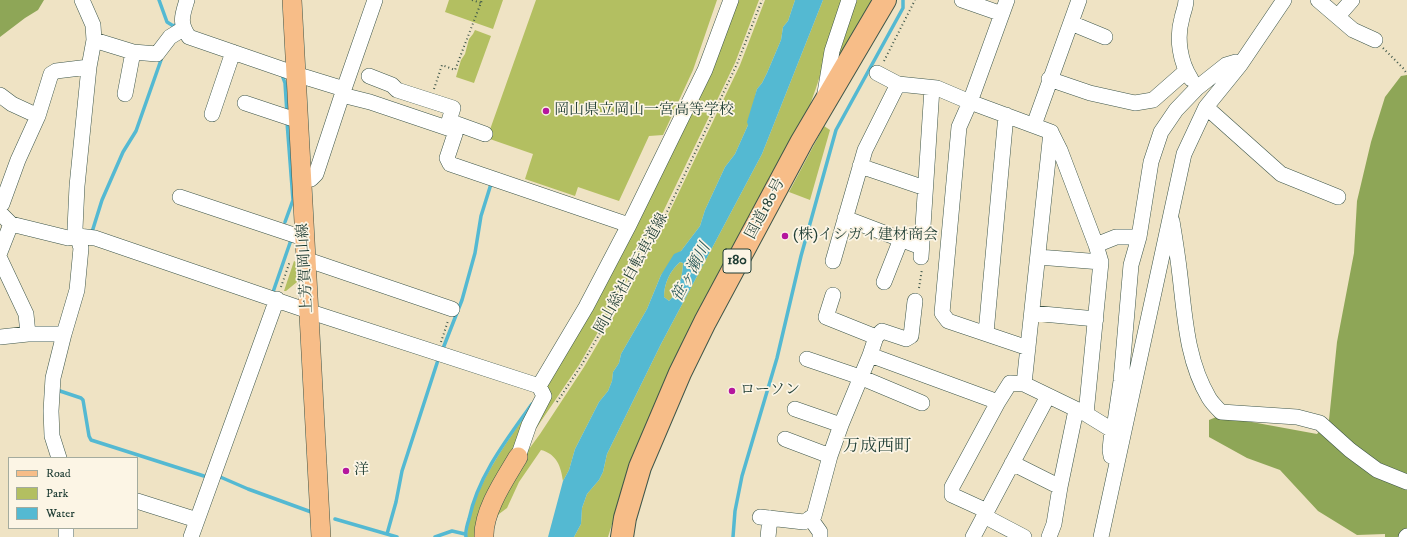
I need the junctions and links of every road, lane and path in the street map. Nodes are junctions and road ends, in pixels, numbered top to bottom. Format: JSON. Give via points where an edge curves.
{"nodes":[{"id":1,"x":82,"y":0,"type":"edge"},
{"id":2,"x":187,"y":0,"type":"edge"},
{"id":3,"x":292,"y":0,"type":"edge"},
{"id":4,"x":375,"y":0,"type":"edge"},
{"id":5,"x":472,"y":0,"type":"edge"},
{"id":6,"x":731,"y":0,"type":"edge"},
{"id":7,"x":762,"y":0,"type":"edge"},
{"id":8,"x":849,"y":0,"type":"edge"},
{"id":9,"x":885,"y":0,"type":"edge"},
{"id":10,"x":915,"y":0,"type":"edge"},
{"id":11,"x":962,"y":0,"type":"edge"},
{"id":12,"x":1007,"y":0,"type":"edge"},
{"id":13,"x":1079,"y":0,"type":"edge"},
{"id":14,"x":1186,"y":0,"type":"edge"},
{"id":15,"x":1318,"y":0,"type":"edge"},
{"id":16,"x":1352,"y":0,"type":"edge"},
{"id":17,"x":1279,"y":1,"type":"edge"},
{"id":18,"x":481,"y":2,"type":"edge"},
{"id":19,"x":1002,"y":14,"type":"junction"},
{"id":20,"x":1338,"y":16,"type":"junction"},
{"id":21,"x":1071,"y":23,"type":"junction"},
{"id":22,"x":183,"y":30,"type":"junction"},
{"id":23,"x":1105,"y":36,"type":"dead end"},
{"id":24,"x":94,"y":40,"type":"junction"},
{"id":25,"x":1375,"y":40,"type":"joint"},
{"id":26,"x":133,"y":52,"type":"junction"},
{"id":27,"x":233,"y":52,"type":"junction"},
{"id":28,"x":1240,"y":65,"type":"junction"},
{"id":29,"x":89,"y":67,"type":"junction"},
{"id":30,"x":1186,"y":71,"type":"junction"},
{"id":31,"x":877,"y":73,"type":"joint"},
{"id":32,"x":296,"y":74,"type":"junction"},
{"id":33,"x":1407,"y":74,"type":"edge"},
{"id":34,"x":1050,"y":79,"type":"junction"},
{"id":35,"x":898,"y":84,"type":"junction"},
{"id":36,"x":932,"y":88,"type":"junction"},
{"id":37,"x":1198,"y":88,"type":"junction"},
{"id":38,"x":341,"y":89,"type":"junction"},
{"id":39,"x":0,"y":94,"type":"edge"},
{"id":40,"x":125,"y":94,"type":"dead end"},
{"id":41,"x":360,"y":100,"type":"junction"},
{"id":42,"x":430,"y":100,"type":"junction"},
{"id":43,"x":970,"y":102,"type":"junction"},
{"id":44,"x":245,"y":103,"type":"dead end"},
{"id":45,"x":823,"y":104,"type":"junction"},
{"id":46,"x":1206,"y":107,"type":"junction"},
{"id":47,"x":212,"y":114,"type":"dead end"},
{"id":48,"x":1006,"y":115,"type":"junction"},
{"id":49,"x":38,"y":116,"type":"junction"},
{"id":50,"x":299,"y":118,"type":"junction"},
{"id":51,"x":1034,"y":125,"type":"junction"},
{"id":52,"x":1050,"y":132,"type":"junction"},
{"id":53,"x":485,"y":134,"type":"dead end"},
{"id":54,"x":860,"y":166,"type":"junction"},
{"id":55,"x":302,"y":178,"type":"junction"},
{"id":56,"x":925,"y":188,"type":"junction"},
{"id":57,"x":180,"y":197,"type":"dead end"},
{"id":58,"x":1338,"y":197,"type":"dead end"},
{"id":59,"x":0,"y":206,"type":"edge"},
{"id":60,"x":1171,"y":212,"type":"junction"},
{"id":61,"x":0,"y":213,"type":"edge"},
{"id":62,"x":845,"y":218,"type":"junction"},
{"id":63,"x":10,"y":224,"type":"junction"},
{"id":64,"x":629,"y":225,"type":"junction"},
{"id":65,"x":78,"y":236,"type":"junction"},
{"id":66,"x":1139,"y":237,"type":"junction"},
{"id":67,"x":305,"y":238,"type":"junction"},
{"id":68,"x":901,"y":239,"type":"junction"},
{"id":69,"x":1096,"y":245,"type":"junction"},
{"id":70,"x":0,"y":252,"type":"edge"},
{"id":71,"x":921,"y":252,"type":"junction"},
{"id":72,"x":1038,"y":257,"type":"junction"},
{"id":73,"x":0,"y":259,"type":"edge"},
{"id":74,"x":299,"y":260,"type":"junction"},
{"id":75,"x":833,"y":261,"type":"dead end"},
{"id":76,"x":1101,"y":262,"type":"junction"},
{"id":77,"x":884,"y":282,"type":"dead end"},
{"id":78,"x":833,"y":295,"type":"dead end"},
{"id":79,"x":273,"y":298,"type":"junction"},
{"id":80,"x":916,"y":301,"type":"joint"},
{"id":81,"x":452,"y":309,"type":"joint"},
{"id":82,"x":308,"y":310,"type":"junction"},
{"id":83,"x":1032,"y":312,"type":"junction"},
{"id":84,"x":1096,"y":319,"type":"junction"},
{"id":85,"x":986,"y":332,"type":"junction"},
{"id":86,"x":28,"y":334,"type":"junction"},
{"id":87,"x":64,"y":334,"type":"junction"},
{"id":88,"x":0,"y":337,"type":"edge"},
{"id":89,"x":876,"y":337,"type":"junction"},
{"id":90,"x":1028,"y":348,"type":"junction"},
{"id":91,"x":439,"y":354,"type":"junction"},
{"id":92,"x":870,"y":355,"type":"junction"},
{"id":93,"x":807,"y":359,"type":"dead end"},
{"id":94,"x":860,"y":377,"type":"junction"},
{"id":95,"x":1024,"y":384,"type":"junction"},
{"id":96,"x":544,"y":394,"type":"junction"},
{"id":97,"x":1048,"y":396,"type":"junction"},
{"id":98,"x":998,"y":402,"type":"junction"},
{"id":99,"x":922,"y":403,"type":"dead end"},
{"id":100,"x":795,"y":409,"type":"dead end"},
{"id":101,"x":1081,"y":412,"type":"junction"},
{"id":102,"x":841,"y":425,"type":"junction"},
{"id":103,"x":1112,"y":430,"type":"junction"},
{"id":104,"x":785,"y":440,"type":"dead end"},
{"id":105,"x":830,"y":456,"type":"junction"},
{"id":106,"x":59,"y":457,"type":"edge"},
{"id":107,"x":518,"y":457,"type":"joint"},
{"id":108,"x":1118,"y":459,"type":"junction"},
{"id":109,"x":1012,"y":462,"type":"junction"},
{"id":110,"x":1407,"y":482,"type":"edge"},
{"id":111,"x":1060,"y":487,"type":"junction"},
{"id":112,"x":138,"y":501,"type":"edge"},
{"id":113,"x":986,"y":513,"type":"junction"},
{"id":114,"x":810,"y":518,"type":"junction"},
{"id":115,"x":194,"y":519,"type":"junction"},
{"id":116,"x":191,"y":537,"type":"edge"},
{"id":117,"x":321,"y":537,"type":"edge"},
{"id":118,"x":484,"y":537,"type":"edge"},
{"id":119,"x":622,"y":537,"type":"edge"},
{"id":120,"x":768,"y":537,"type":"edge"},
{"id":121,"x":820,"y":537,"type":"edge"},
{"id":122,"x":973,"y":537,"type":"edge"},
{"id":123,"x":1024,"y":537,"type":"edge"},
{"id":124,"x":1049,"y":537,"type":"edge"},
{"id":125,"x":1101,"y":537,"type":"edge"}],
"edges":[{"from":1,"to":24,"type":"street","via":[[93,24]]},
{"from":2,"to":22,"type":"street","via":[[181,17]]},
{"from":3,"to":32,"type":"main road","name":"上芳賀岡山線"},
{"from":4,"to":38,"type":"street"},
{"from":5,"to":18,"type":"path"},
{"from":6,"to":64,"type":"street","via":[[705,70]]},
{"from":7,"to":96,"type":"path","name":"岡山総社自転車道線","via":[[737,64],[666,214],[619,300],[581,366]]},
{"from":8,"to":45,"type":"street","via":[[832,51]]},
{"from":9,"to":45,"type":"highway","name":"国道180号","number":"180"},
{"from":10,"to":31,"type":"path"},
{"from":11,"to":19,"type":"street"},
{"from":12,"to":19,"type":"street"},
{"from":13,"to":21,"type":"street"},
{"from":14,"to":30,"type":"street","via":[[1179,46]]},
{"from":15,"to":20,"type":"street"},
{"from":16,"to":20,"type":"street"},
{"from":17,"to":28,"type":"street"},
{"from":18,"to":42,"type":"path","via":[[456,70],[442,65]]},
{"from":19,"to":43,"type":"street"},
{"from":20,"to":25,"type":"street","via":[[1353,30]]},
{"from":21,"to":23,"type":"street"},
{"from":21,"to":34,"type":"street"},
{"from":22,"to":26,"type":"street","via":[[170,38],[156,54]]},
{"from":22,"to":27,"type":"street","via":[[188,37]]},
{"from":24,"to":26,"type":"street"},
{"from":24,"to":29,"type":"street"},
{"from":25,"to":33,"type":"path"},
{"from":26,"to":40,"type":"street"},
{"from":27,"to":32,"type":"street"},
{"from":27,"to":47,"type":"street"},
{"from":28,"to":37,"type":"street","via":[[1236,62],[1226,65]]},
{"from":28,"to":46,"type":"street"},
{"from":29,"to":49,"type":"street","via":[[56,71],[51,74]]},
{"from":29,"to":65,"type":"street","via":[[77,186],[75,228]]},
{"from":30,"to":34,"type":"street","via":[[1152,100],[1136,103],[1090,94]]},
{"from":30,"to":37,"type":"street"},
{"from":31,"to":35,"type":"street"},
{"from":32,"to":38,"type":"street"},
{"from":32,"to":50,"type":"main road","name":"上芳賀岡山線"},
{"from":34,"to":51,"type":"street"},
{"from":35,"to":36,"type":"street"},
{"from":35,"to":54,"type":"street","via":[[865,150]]},
{"from":36,"to":43,"type":"street"},
{"from":36,"to":56,"type":"street"},
{"from":37,"to":66,"type":"street","via":[[1176,110],[1161,132],[1151,162]]},
{"from":38,"to":41,"type":"street"},
{"from":38,"to":55,"type":"street","via":[[316,174],[311,179]]},
{"from":39,"to":49,"type":"street","via":[[12,104]]},
{"from":41,"to":42,"type":"street","via":[[370,73],[397,90]]},
{"from":41,"to":64,"type":"street","via":[[453,130],[455,134],[447,158],[450,164]]},
{"from":42,"to":53,"type":"street","via":[[453,108],[449,121]]},
{"from":43,"to":48,"type":"street"},
{"from":43,"to":85,"type":"street","via":[[959,127],[942,313],[948,320]]},
{"from":44,"to":50,"type":"street","via":[[290,118]]},
{"from":45,"to":119,"type":"highway","name":"国道180号","number":"180","via":[[708,315],[680,373],[640,467]]},
{"from":46,"to":58,"type":"street","via":[[1281,174]]},
{"from":46,"to":60,"type":"street","via":[[1184,154]]},
{"from":48,"to":51,"type":"street"},
{"from":48,"to":85,"type":"street"},
{"from":49,"to":59,"type":"street"},
{"from":50,"to":55,"type":"main road","name":"上芳賀岡山線"},
{"from":51,"to":52,"type":"street"},
{"from":52,"to":69,"type":"street","via":[[1060,150]]},
{"from":52,"to":72,"type":"street"},
{"from":54,"to":56,"type":"street"},
{"from":54,"to":62,"type":"street"},
{"from":55,"to":67,"type":"main road","name":"上芳賀岡山線"},
{"from":56,"to":71,"type":"street"},
{"from":57,"to":67,"type":"street"},
{"from":60,"to":108,"type":"street"},
{"from":60,"to":110,"type":"street","via":[[1185,327],[1193,360],[1210,400],[1221,412],[1297,416],[1320,423],[1377,470]]},
{"from":61,"to":63,"type":"street"},
{"from":62,"to":68,"type":"street"},
{"from":62,"to":75,"type":"street"},
{"from":63,"to":65,"type":"street","via":[[68,238]]},
{"from":63,"to":70,"type":"street"},
{"from":64,"to":96,"type":"street"},
{"from":65,"to":79,"type":"street","via":[[95,238]]},
{"from":65,"to":87,"type":"street","via":[[81,248],[77,290]]},
{"from":66,"to":69,"type":"street","via":[[1116,237]]},
{"from":66,"to":103,"type":"street","via":[[1131,265],[1121,381]]},
{"from":67,"to":74,"type":"main road","name":"上芳賀岡山線"},
{"from":68,"to":71,"type":"street"},
{"from":68,"to":77,"type":"street"},
{"from":69,"to":76,"type":"street"},
{"from":71,"to":80,"type":"path","via":[[923,263]]},
{"from":72,"to":76,"type":"street"},
{"from":72,"to":83,"type":"street"},
{"from":73,"to":86,"type":"street","via":[[26,314]]},
{"from":74,"to":79,"type":"path"},
{"from":74,"to":81,"type":"street","via":[[314,262]]},
{"from":74,"to":82,"type":"main road","name":"上芳賀岡山線"},
{"from":76,"to":84,"type":"street"},
{"from":78,"to":89,"type":"street","via":[[826,317]]},
{"from":79,"to":82,"type":"street"},
{"from":79,"to":115,"type":"street"},
{"from":80,"to":89,"type":"street","via":[[911,336],[906,339],[882,331]]},
{"from":81,"to":91,"type":"path"},
{"from":82,"to":91,"type":"street"},
{"from":82,"to":117,"type":"main road","name":"上芳賀岡山線"},
{"from":83,"to":84,"type":"street"},
{"from":83,"to":90,"type":"street"},
{"from":84,"to":101,"type":"street"},
{"from":85,"to":90,"type":"street"},
{"from":86,"to":87,"type":"street"},
{"from":86,"to":88,"type":"street"},
{"from":87,"to":106,"type":"street","via":[[53,378],[51,411],[52,436]]},
{"from":89,"to":92,"type":"street"},
{"from":90,"to":95,"type":"street"},
{"from":91,"to":96,"type":"street"},
{"from":92,"to":94,"type":"street"},
{"from":92,"to":98,"type":"street"},
{"from":93,"to":94,"type":"street"},
{"from":94,"to":99,"type":"street"},
{"from":94,"to":102,"type":"street"},
{"from":95,"to":97,"type":"street"},
{"from":95,"to":98,"type":"street","via":[[1010,383]]},
{"from":96,"to":107,"type":"street","via":[[529,425]]},
{"from":97,"to":101,"type":"street"},
{"from":97,"to":109,"type":"street"},
{"from":98,"to":113,"type":"street","via":[[952,487],[952,495]]},
{"from":100,"to":102,"type":"street"},
{"from":101,"to":103,"type":"street"},
{"from":101,"to":111,"type":"street"},
{"from":102,"to":105,"type":"street"},
{"from":103,"to":108,"type":"street","via":[[1111,456]]},
{"from":104,"to":105,"type":"street"},
{"from":105,"to":114,"type":"street","via":[[814,516]]},
{"from":107,"to":118,"type":"main road","via":[[496,494],[484,529]]},
{"from":108,"to":125,"type":"street"},
{"from":109,"to":111,"type":"street"},
{"from":109,"to":113,"type":"street"},
{"from":111,"to":124,"type":"street","via":[[1054,524]]},
{"from":112,"to":115,"type":"street"},
{"from":113,"to":122,"type":"street"},
{"from":113,"to":123,"type":"street"},
{"from":114,"to":120,"type":"street","via":[[804,522],[765,517]]},
{"from":114,"to":121,"type":"street","via":[[820,532]]},
{"from":115,"to":116,"type":"street"}]}
